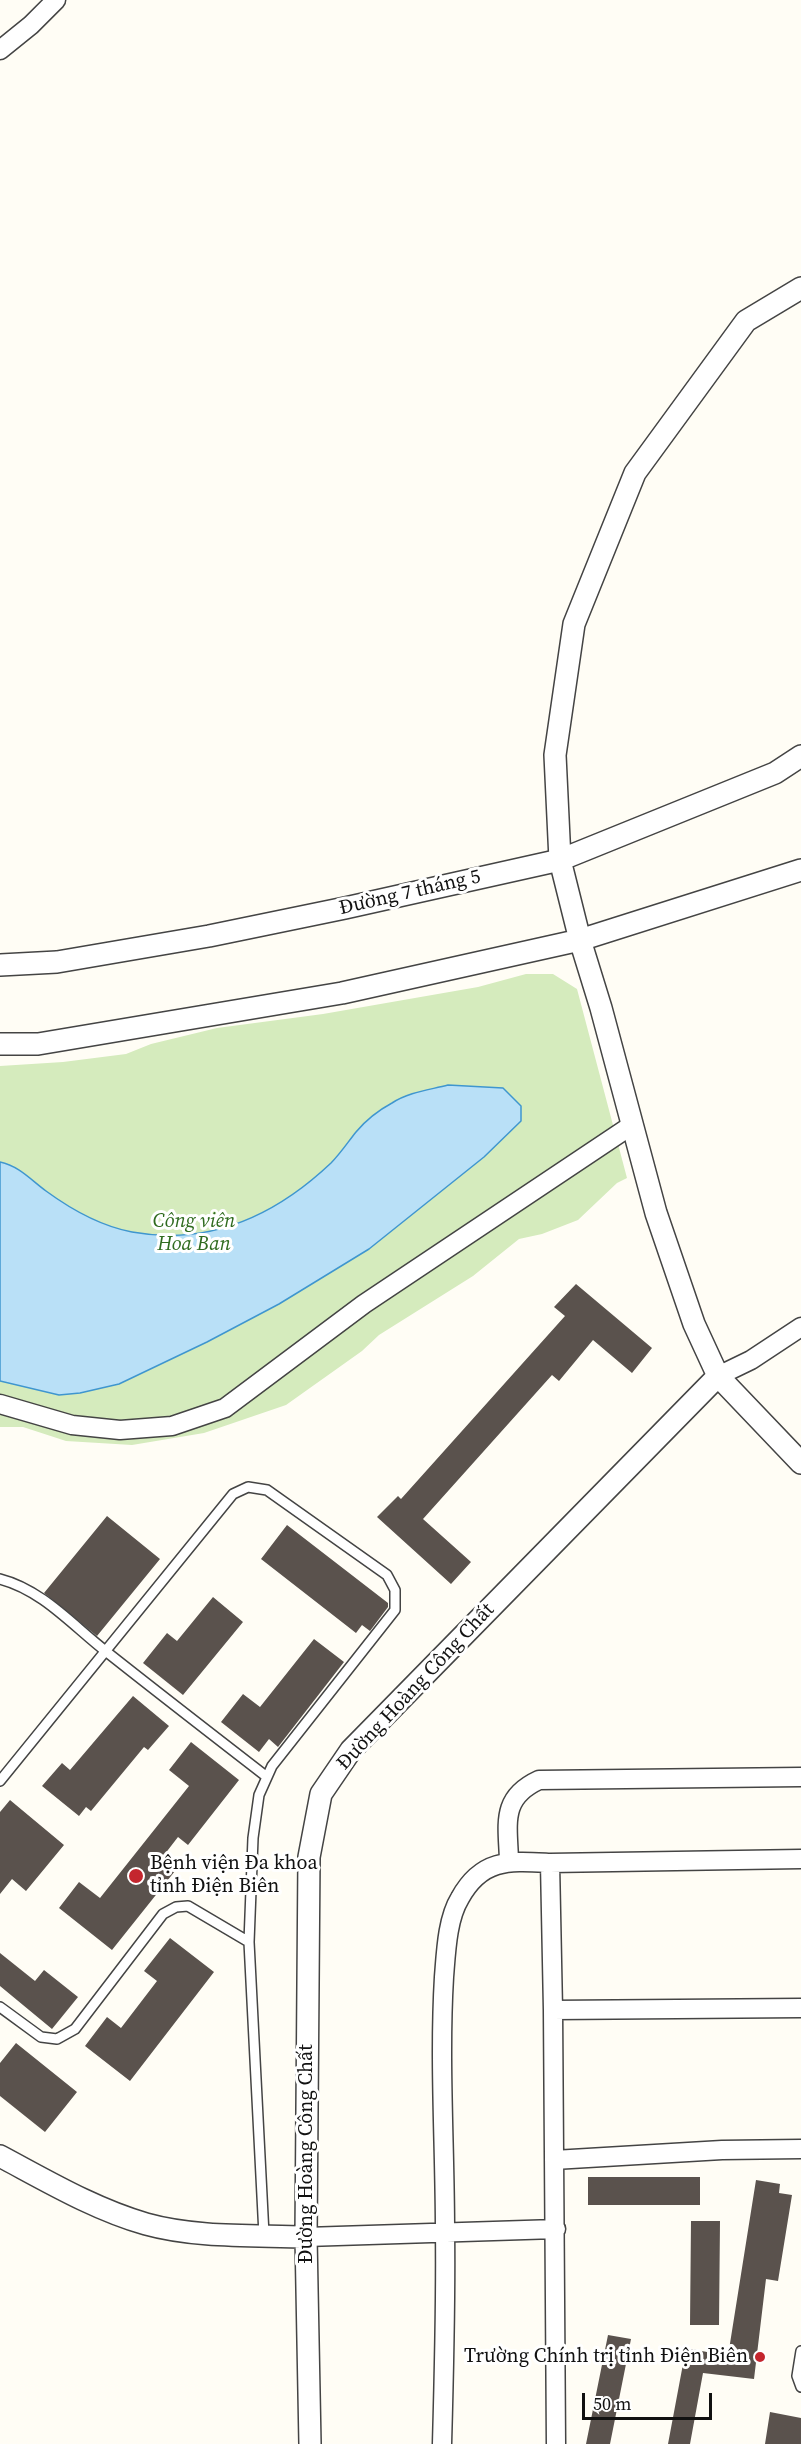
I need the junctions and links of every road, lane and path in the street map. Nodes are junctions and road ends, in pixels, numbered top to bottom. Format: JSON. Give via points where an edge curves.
{"nodes":[{"id":1,"x":56,"y":0,"type":"edge"},
{"id":2,"x":0,"y":50,"type":"edge"},
{"id":3,"x":801,"y":288,"type":"edge"},
{"id":4,"x":801,"y":756,"type":"edge"},
{"id":5,"x":560,"y":860,"type":"junction"},
{"id":6,"x":801,"y":870,"type":"edge"},
{"id":7,"x":579,"y":940,"type":"junction"},
{"id":8,"x":0,"y":965,"type":"edge"},
{"id":9,"x":0,"y":1044,"type":"edge"},
{"id":10,"x":633,"y":1125,"type":"junction"},
{"id":11,"x":801,"y":1327,"type":"edge"},
{"id":12,"x":718,"y":1376,"type":"junction"},
{"id":13,"x":0,"y":1404,"type":"edge"},
{"id":14,"x":801,"y":1463,"type":"edge"},
{"id":15,"x":0,"y":1579,"type":"edge"},
{"id":16,"x":106,"y":1652,"type":"junction"},
{"id":17,"x":267,"y":1777,"type":"junction"},
{"id":18,"x":801,"y":1777,"type":"edge"},
{"id":19,"x":0,"y":1781,"type":"edge"},
{"id":20,"x":801,"y":1859,"type":"edge"},
{"id":21,"x":509,"y":1861,"type":"junction"},
{"id":22,"x":549,"y":1863,"type":"junction"},
{"id":23,"x":249,"y":1942,"type":"junction"},
{"id":24,"x":0,"y":2007,"type":"edge"},
{"id":25,"x":801,"y":2008,"type":"edge"},
{"id":26,"x":553,"y":2010,"type":"junction"},
{"id":27,"x":801,"y":2149,"type":"edge"},
{"id":28,"x":0,"y":2156,"type":"edge"},
{"id":29,"x":554,"y":2160,"type":"junction"},
{"id":30,"x":556,"y":2229,"type":"junction"},
{"id":31,"x":445,"y":2231,"type":"junction"},
{"id":32,"x":264,"y":2235,"type":"junction"},
{"id":33,"x":306,"y":2237,"type":"junction"},
{"id":34,"x":801,"y":2351,"type":"edge"},
{"id":35,"x":801,"y":2387,"type":"edge"},
{"id":36,"x":310,"y":2444,"type":"edge"},
{"id":37,"x":442,"y":2444,"type":"edge"},
{"id":38,"x":556,"y":2444,"type":"edge"}],
"edges":[{"from":1,"to":2,"type":"street"},
{"from":3,"to":5,"type":"street","via":[[746,321],[635,473],[574,624],[555,755]]},
{"from":4,"to":5,"type":"street","name":"Đường 7 tháng 5","via":[[775,773]]},
{"from":5,"to":7,"type":"street"},
{"from":5,"to":8,"type":"street","name":"Đường 7 tháng 5","via":[[209,936],[57,962]]},
{"from":6,"to":7,"type":"street"},
{"from":7,"to":9,"type":"street","via":[[342,993],[38,1044]]},
{"from":7,"to":10,"type":"street"},
{"from":10,"to":12,"type":"street","via":[[656,1213],[694,1323]]},
{"from":10,"to":13,"type":"street","via":[[364,1304],[225,1407],[172,1426],[120,1431],[72,1425]]},
{"from":11,"to":12,"type":"street"},
{"from":12,"to":14,"type":"street"},
{"from":12,"to":33,"type":"street","name":"Đường Hoàng Công Chất","via":[[351,1750],[321,1794],[309,1857]]},
{"from":15,"to":16,"type":"lane","via":[[20,1584]]},
{"from":16,"to":17,"type":"lane"},
{"from":16,"to":17,"type":"lane","via":[[232,1494],[248,1487],[267,1490],[387,1575],[395,1590],[395,1610]]},
{"from":16,"to":19,"type":"lane"},
{"from":17,"to":23,"type":"lane","via":[[259,1795],[253,1838]]},
{"from":18,"to":21,"type":"street","via":[[539,1780],[524,1787],[512,1800],[508,1818]]},
{"from":20,"to":22,"type":"street"},
{"from":21,"to":22,"type":"street"},
{"from":21,"to":31,"type":"street","via":[[492,1866],[470,1882],[458,1899],[447,1941],[442,2012]]},
{"from":22,"to":26,"type":"street"},
{"from":23,"to":24,"type":"lane","via":[[188,1906],[176,1907],[163,1914],[75,2029],[57,2039],[41,2037]]},
{"from":23,"to":32,"type":"lane"},
{"from":25,"to":26,"type":"street"},
{"from":26,"to":29,"type":"street"},
{"from":27,"to":29,"type":"street"},
{"from":28,"to":32,"type":"street","via":[[103,2210],[147,2224]]},
{"from":29,"to":30,"type":"street"},
{"from":30,"to":31,"type":"street"},
{"from":30,"to":38,"type":"street"},
{"from":31,"to":33,"type":"street"},
{"from":31,"to":37,"type":"street"},
{"from":32,"to":33,"type":"street"},
{"from":33,"to":36,"type":"street","name":"Đường Hoàng Công Chất"},
{"from":34,"to":35,"type":"lane","via":[[797,2376]]}]}
